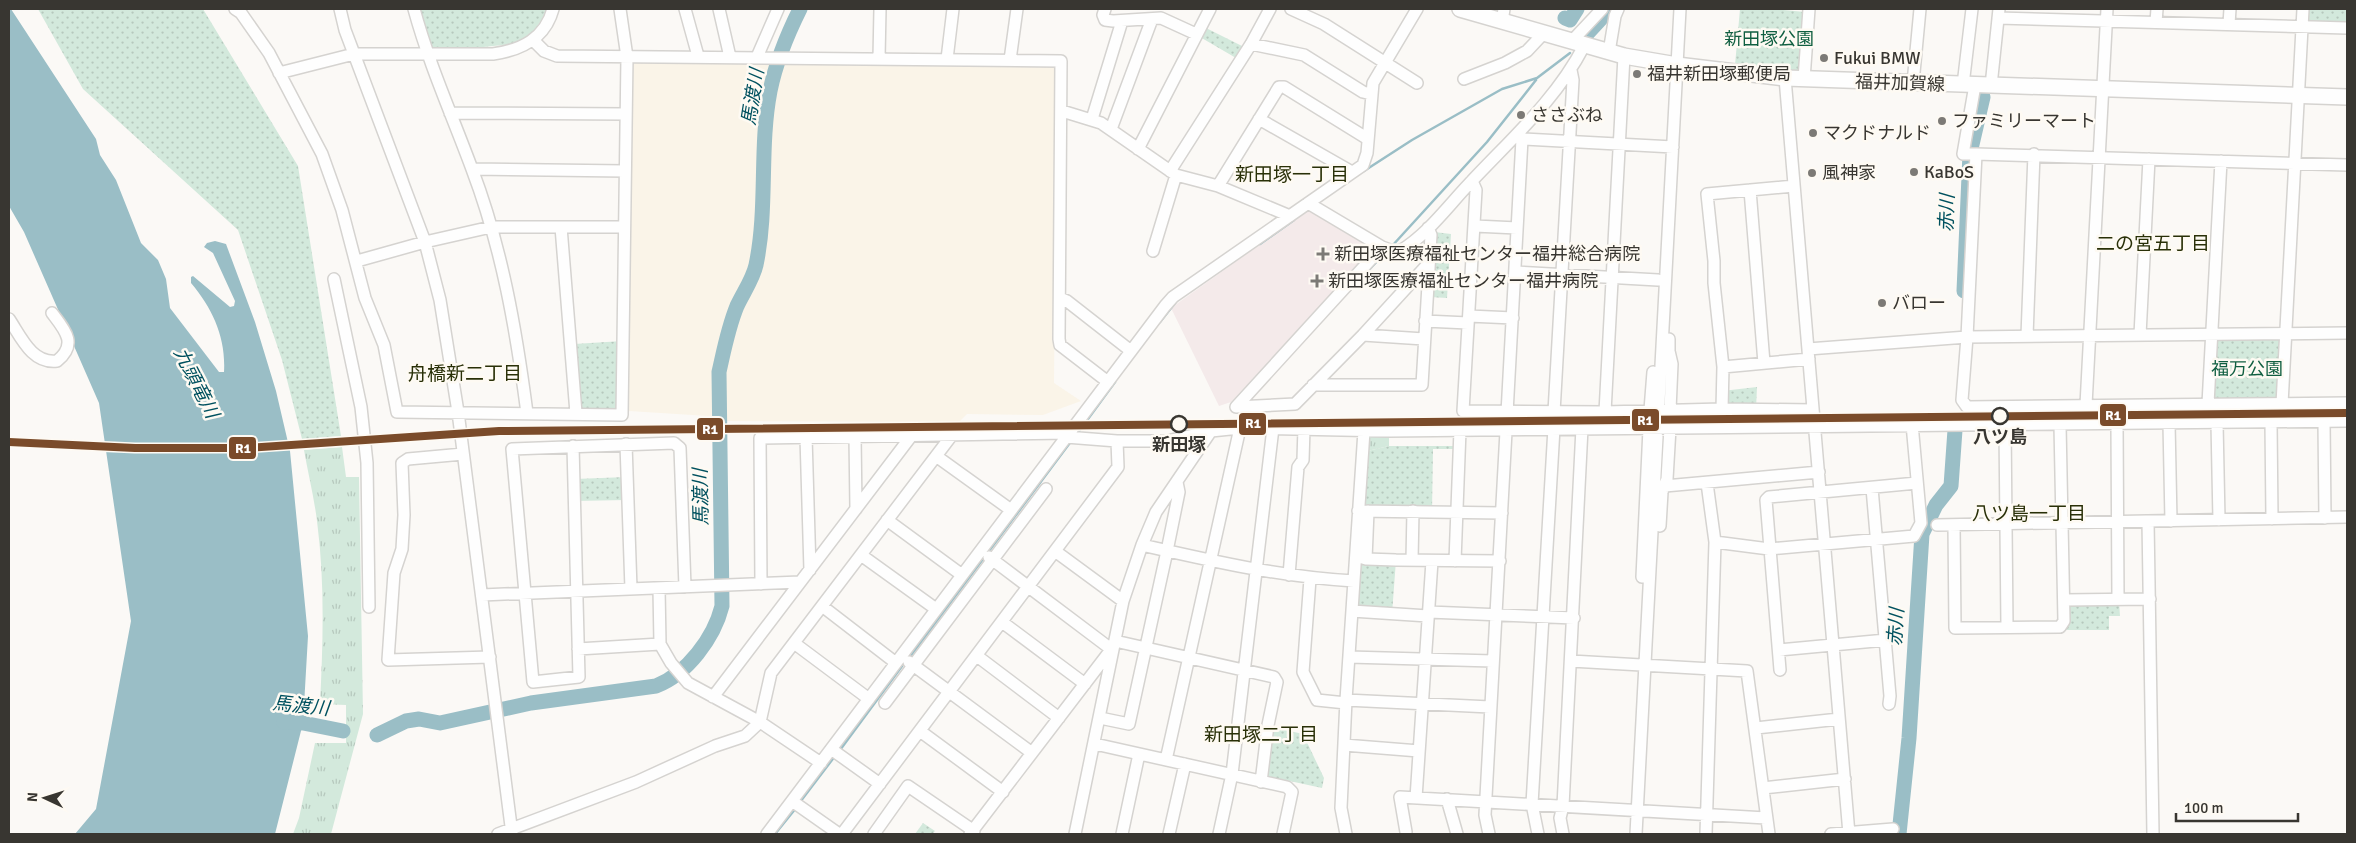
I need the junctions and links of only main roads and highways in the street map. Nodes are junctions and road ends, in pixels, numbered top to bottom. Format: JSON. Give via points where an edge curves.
{"nodes":[{"id":1,"x":1460,"y":9,"type":"edge"},
{"id":2,"x":1500,"y":17,"type":"edge"},
{"id":3,"x":2347,"y":97,"type":"edge"}],
"edges":[{"from":1,"to":2,"type":"main road","name":"福井加賀線"},
{"from":2,"to":3,"type":"main road","name":"福井加賀線","via":[[1543,34],[1624,56],[1785,78]]}]}
